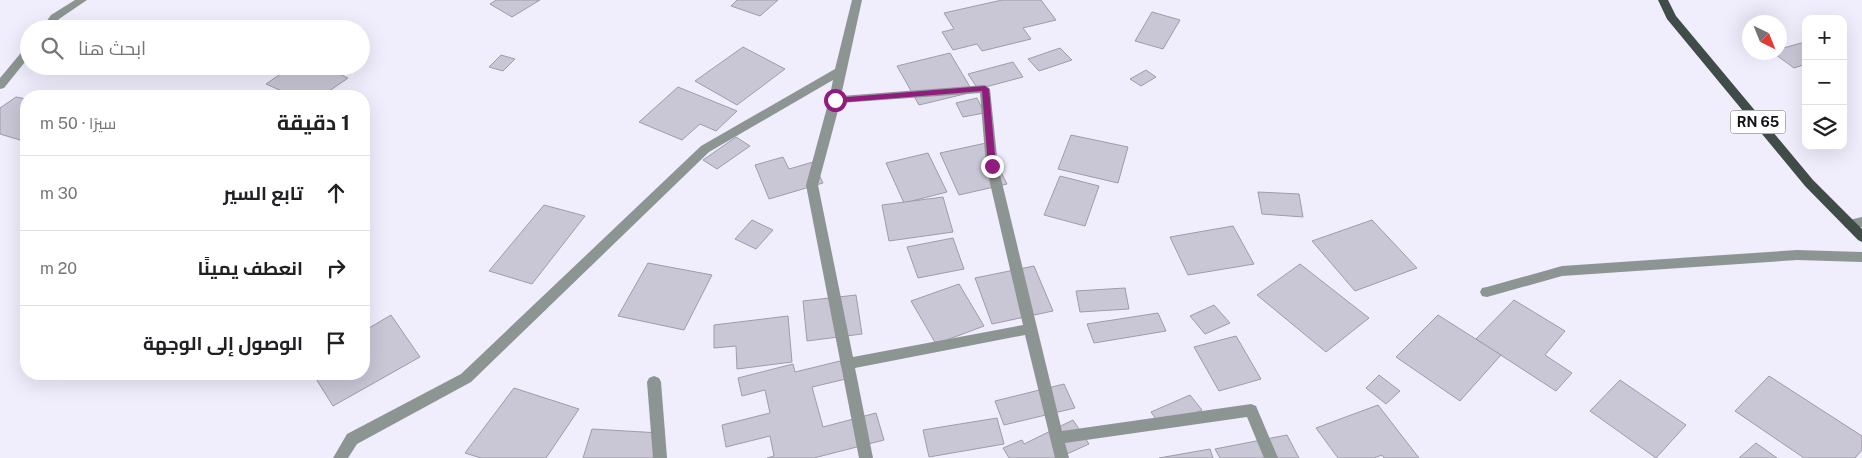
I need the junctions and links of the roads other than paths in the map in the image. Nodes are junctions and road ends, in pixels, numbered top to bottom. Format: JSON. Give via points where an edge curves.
{"nodes":[{"id":1,"x":82,"y":0,"type":"edge"},
{"id":2,"x":857,"y":0,"type":"edge"},
{"id":3,"x":1663,"y":0,"type":"edge"},
{"id":4,"x":53,"y":20,"type":"edge"},
{"id":5,"x":20,"y":61,"type":"edge"},
{"id":6,"x":840,"y":71,"type":"junction"},
{"id":7,"x":0,"y":85,"type":"edge"},
{"id":8,"x":835,"y":100,"type":"junction"},
{"id":9,"x":1856,"y":223,"type":"edge"},
{"id":10,"x":1862,"y":237,"type":"edge"},
{"id":11,"x":1862,"y":257,"type":"edge"},
{"id":12,"x":1486,"y":292,"type":"dead end"},
{"id":13,"x":1030,"y":329,"type":"junction"},
{"id":14,"x":847,"y":364,"type":"junction"},
{"id":15,"x":654,"y":382,"type":"dead end"},
{"id":16,"x":1056,"y":438,"type":"junction"},
{"id":17,"x":340,"y":458,"type":"edge"},
{"id":18,"x":660,"y":458,"type":"edge"},
{"id":19,"x":866,"y":458,"type":"edge"},
{"id":20,"x":1062,"y":458,"type":"edge"},
{"id":21,"x":1271,"y":458,"type":"edge"}],
"edges":[{"from":1,"to":4,"type":"street"},
{"from":2,"to":6,"type":"street"},
{"from":3,"to":9,"type":"main road","number":"RN 65","via":[[1671,17],[1809,183]]},
{"from":5,"to":7,"type":"street"},
{"from":6,"to":8,"type":"street"},
{"from":6,"to":17,"type":"street","via":[[705,150],[466,378],[352,439]]},
{"from":8,"to":13,"type":"street","via":[[985,89],[992,166]]},
{"from":8,"to":14,"type":"street","via":[[812,184]]},
{"from":9,"to":10,"type":"main road","number":"RN 65"},
{"from":11,"to":12,"type":"street","via":[[1797,256],[1562,271]]},
{"from":13,"to":14,"type":"street"},
{"from":13,"to":16,"type":"street"},
{"from":14,"to":19,"type":"street"},
{"from":15,"to":18,"type":"street"},
{"from":16,"to":20,"type":"street"},
{"from":16,"to":21,"type":"street","via":[[1251,410]]}]}
